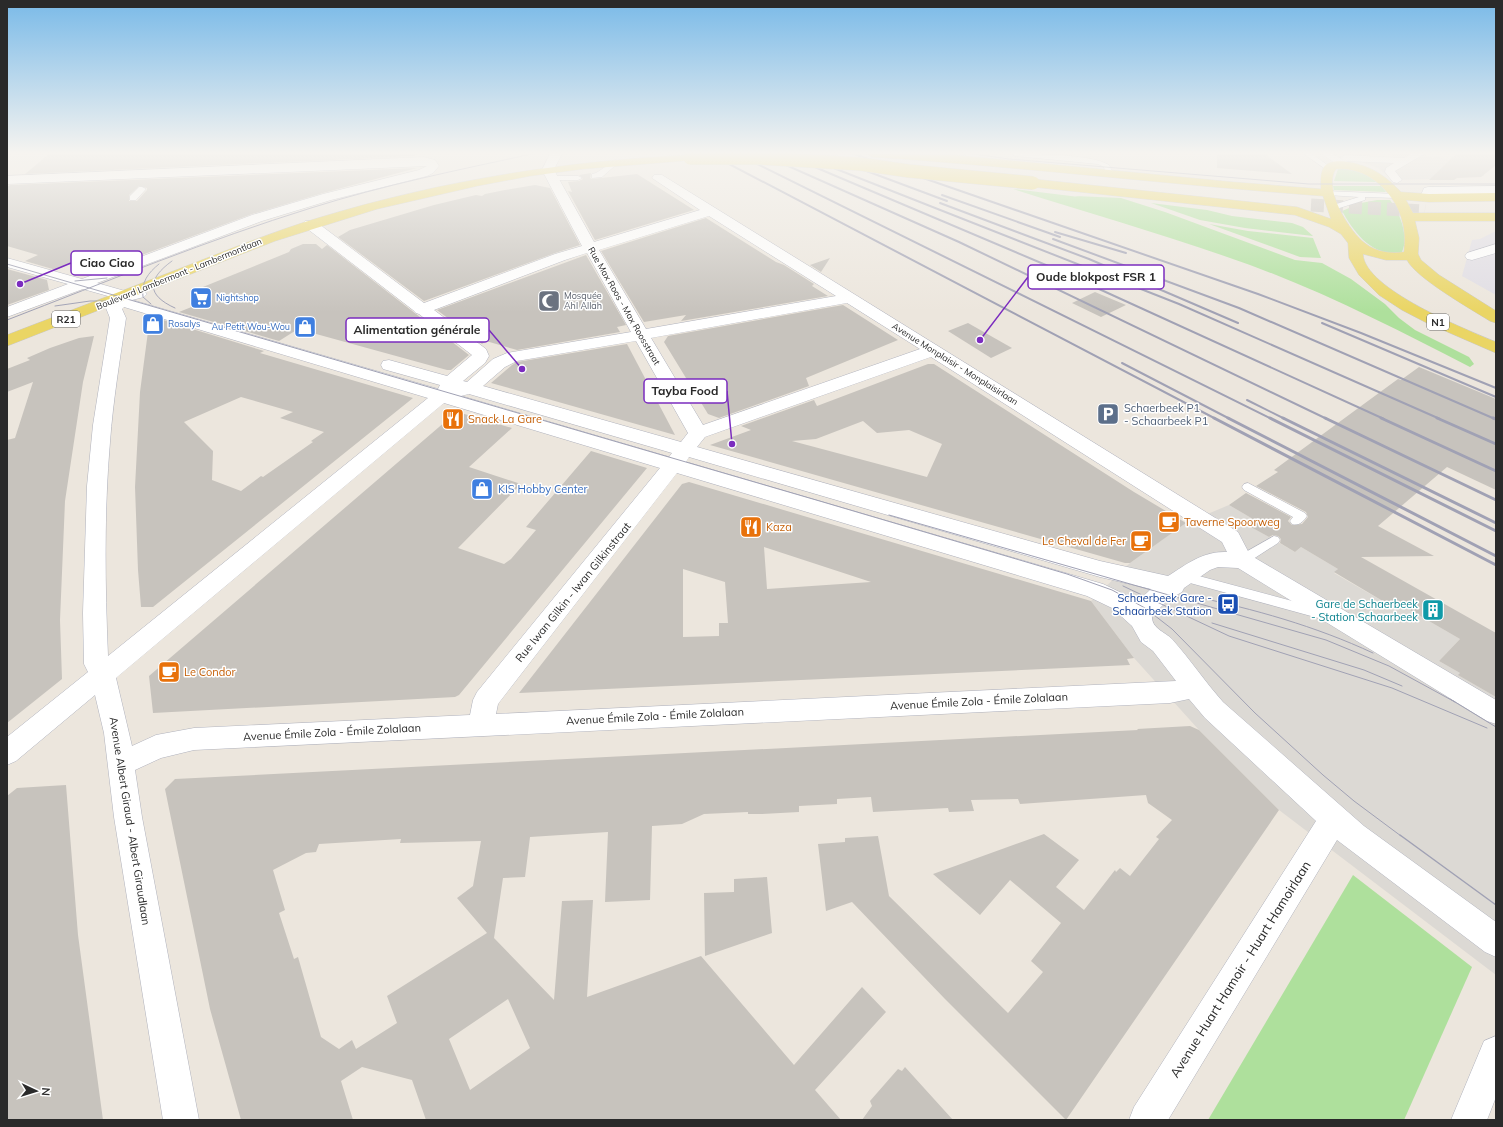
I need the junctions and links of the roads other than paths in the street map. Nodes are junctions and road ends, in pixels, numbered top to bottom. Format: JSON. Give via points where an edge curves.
{"nodes":[{"id":1,"x":295,"y":207,"type":"edge"},
{"id":2,"x":336,"y":207,"type":"edge"},
{"id":3,"x":373,"y":207,"type":"edge"},
{"id":4,"x":568,"y":207,"type":"edge"},
{"id":5,"x":703,"y":207,"type":"edge"},
{"id":6,"x":1255,"y":207,"type":"edge"},
{"id":7,"x":1337,"y":207,"type":"edge"},
{"id":8,"x":1404,"y":207,"type":"edge"},
{"id":9,"x":1451,"y":207,"type":"edge"},
{"id":10,"x":1333,"y":208,"type":"joint"},
{"id":11,"x":1496,"y":211,"type":"edge"},
{"id":12,"x":712,"y":212,"type":"junction"},
{"id":13,"x":1409,"y":217,"type":"junction"},
{"id":14,"x":1449,"y":218,"type":"junction"},
{"id":15,"x":1496,"y":218,"type":"edge"},
{"id":16,"x":310,"y":224,"type":"junction"},
{"id":17,"x":1496,"y":226,"type":"edge"},
{"id":18,"x":1351,"y":236,"type":"junction"},
{"id":19,"x":590,"y":247,"type":"junction"},
{"id":20,"x":1496,"y":248,"type":"edge"},
{"id":21,"x":1411,"y":254,"type":"junction"},
{"id":22,"x":1472,"y":256,"type":"dead end"},
{"id":23,"x":7,"y":262,"type":"edge"},
{"id":24,"x":83,"y":284,"type":"junction"},
{"id":25,"x":849,"y":297,"type":"junction"},
{"id":26,"x":115,"y":298,"type":"junction"},
{"id":27,"x":421,"y":310,"type":"junction"},
{"id":28,"x":7,"y":312,"type":"edge"},
{"id":29,"x":1496,"y":318,"type":"edge"},
{"id":30,"x":7,"y":329,"type":"edge"},
{"id":31,"x":641,"y":335,"type":"junction"},
{"id":32,"x":7,"y":341,"type":"edge"},
{"id":33,"x":1496,"y":348,"type":"edge"},
{"id":34,"x":934,"y":350,"type":"junction"},
{"id":35,"x":470,"y":388,"type":"junction"},
{"id":36,"x":446,"y":389,"type":"junction"},
{"id":37,"x":698,"y":433,"type":"junction"},
{"id":38,"x":680,"y":457,"type":"junction"},
{"id":39,"x":1248,"y":486,"type":"dead end"},
{"id":40,"x":1296,"y":521,"type":"dead end"},
{"id":41,"x":1274,"y":540,"type":"dead end"},
{"id":42,"x":1242,"y":560,"type":"junction"},
{"id":43,"x":1135,"y":578,"type":"junction"},
{"id":44,"x":1179,"y":582,"type":"junction"},
{"id":45,"x":1153,"y":601,"type":"junction"},
{"id":46,"x":1140,"y":620,"type":"junction"},
{"id":47,"x":1344,"y":622,"type":"junction"},
{"id":48,"x":1162,"y":644,"type":"junction"},
{"id":49,"x":102,"y":674,"type":"junction"},
{"id":50,"x":1194,"y":687,"type":"junction"},
{"id":51,"x":1496,"y":713,"type":"edge"},
{"id":52,"x":481,"y":724,"type":"junction"},
{"id":53,"x":7,"y":754,"type":"edge"},
{"id":54,"x":121,"y":764,"type":"junction"},
{"id":55,"x":1334,"y":819,"type":"junction"},
{"id":56,"x":1496,"y":942,"type":"edge"},
{"id":57,"x":1496,"y":1053,"type":"edge"},
{"id":58,"x":181,"y":1120,"type":"edge"},
{"id":59,"x":1147,"y":1120,"type":"edge"},
{"id":60,"x":1469,"y":1120,"type":"edge"}],
"edges":[{"from":1,"to":24,"type":"street"},
{"from":2,"to":26,"type":"main road","name":"Boulevard Lambermont - Lambermontlaan","number":"R21","via":[[250,234]]},
{"from":3,"to":16,"type":"main road","name":"Boulevard Lambermont - Lambermontlaan","number":"R21"},
{"from":4,"to":19,"type":"street","name":"Rue Max Roos - Max Roosstraat"},
{"from":5,"to":12,"type":"street","name":"Avenue Monplaisir - Monplaisirlaan"},
{"from":6,"to":18,"type":"main road","name":"Boulevard Lambermont - Lambermontlaan","bridge":true,"via":[[1297,211],[1334,224]]},
{"from":7,"to":10,"type":"lane"},
{"from":8,"to":13,"type":"main road"},
{"from":9,"to":11,"type":"main road"},
{"from":10,"to":18,"type":"main road"},
{"from":12,"to":19,"type":"street"},
{"from":12,"to":25,"type":"street","name":"Avenue Monplaisir - Monplaisirlaan"},
{"from":13,"to":14,"type":"main road"},
{"from":13,"to":21,"type":"main road","via":[[1412,231]]},
{"from":14,"to":15,"type":"main road"},
{"from":14,"to":17,"type":"main road"},
{"from":16,"to":26,"type":"main road","name":"Boulevard Lambermont - Lambermontlaan","number":"R21"},
{"from":16,"to":27,"type":"street"},
{"from":18,"to":21,"type":"main road","name":"Boulevard Lambermont - Lambermontlaan","via":[[1363,248],[1382,255],[1399,257]]},
{"from":18,"to":33,"type":"main road","number":"N1","via":[[1358,264],[1364,274],[1382,291],[1414,310]]},
{"from":19,"to":27,"type":"street"},
{"from":19,"to":31,"type":"street","name":"Rue Max Roos - Max Roosstraat"},
{"from":20,"to":22,"type":"street"},
{"from":21,"to":29,"type":"main road","via":[[1415,262],[1434,278]]},
{"from":23,"to":24,"type":"street"},
{"from":24,"to":26,"type":"street"},
{"from":24,"to":28,"type":"street"},
{"from":25,"to":31,"type":"street"},
{"from":25,"to":34,"type":"street","name":"Avenue Monplaisir - Monplaisirlaan"},
{"from":26,"to":30,"type":"main road","name":"Boulevard Lambermont - Lambermontlaan","number":"R21"},
{"from":26,"to":32,"type":"main road","name":"Boulevard Lambermont - Lambermontlaan","number":"R21"},
{"from":26,"to":36,"type":"street"},
{"from":26,"to":49,"type":"street","name":"Avenue Albert Giraud - Albert Giraudlaan","via":[[118,318],[99,459],[94,562],[96,664]]},
{"from":27,"to":36,"type":"street","via":[[481,356]]},
{"from":31,"to":35,"type":"street","via":[[513,357],[499,363]]},
{"from":31,"to":37,"type":"street","name":"Rue Max Roos - Max Roosstraat"},
{"from":34,"to":37,"type":"street"},
{"from":34,"to":42,"type":"street","name":"Avenue Monplaisir - Monplaisirlaan","via":[[1230,537]]},
{"from":35,"to":36,"type":"street"},
{"from":35,"to":38,"type":"street"},
{"from":36,"to":38,"type":"street"},
{"from":36,"to":49,"type":"street"},
{"from":37,"to":38,"type":"street"},
{"from":38,"to":43,"type":"street"},
{"from":38,"to":46,"type":"street","via":[[1095,590],[1120,602]]},
{"from":38,"to":52,"type":"street","name":"Rue Iwan Gilkin - Iwan Gilkinstraat","via":[[486,700]]},
{"from":39,"to":40,"type":"lane","via":[[1301,516]]},
{"from":41,"to":42,"type":"lane"},
{"from":42,"to":44,"type":"street","via":[[1217,559],[1202,564]]},
{"from":42,"to":47,"type":"street"},
{"from":43,"to":44,"type":"street"},
{"from":43,"to":45,"type":"street"},
{"from":44,"to":45,"type":"street"},
{"from":44,"to":47,"type":"lane","via":[[1322,614]]},
{"from":45,"to":46,"type":"street","via":[[1141,613]]},
{"from":45,"to":48,"type":"street"},
{"from":46,"to":48,"type":"street","via":[[1149,635]]},
{"from":47,"to":51,"type":"street"},
{"from":48,"to":50,"type":"street"},
{"from":49,"to":53,"type":"street"},
{"from":49,"to":54,"type":"street","name":"Avenue Albert Giraud - Albert Giraudlaan","via":[[117,733]]},
{"from":50,"to":52,"type":"street","name":"Avenue Émile Zola - Émile Zolalaan","via":[[1170,693]]},
{"from":50,"to":55,"type":"street","via":[[1214,710]]},
{"from":52,"to":54,"type":"street","name":"Avenue Émile Zola - Émile Zolalaan","via":[[194,739],[156,747]]},
{"from":54,"to":58,"type":"street","name":"Avenue Albert Giraud - Albert Giraudlaan"},
{"from":55,"to":56,"type":"street"},
{"from":55,"to":59,"type":"street","name":"Avenue Huart Hamoir - Huart Hamoirlaan"},
{"from":57,"to":60,"type":"street"}]}
